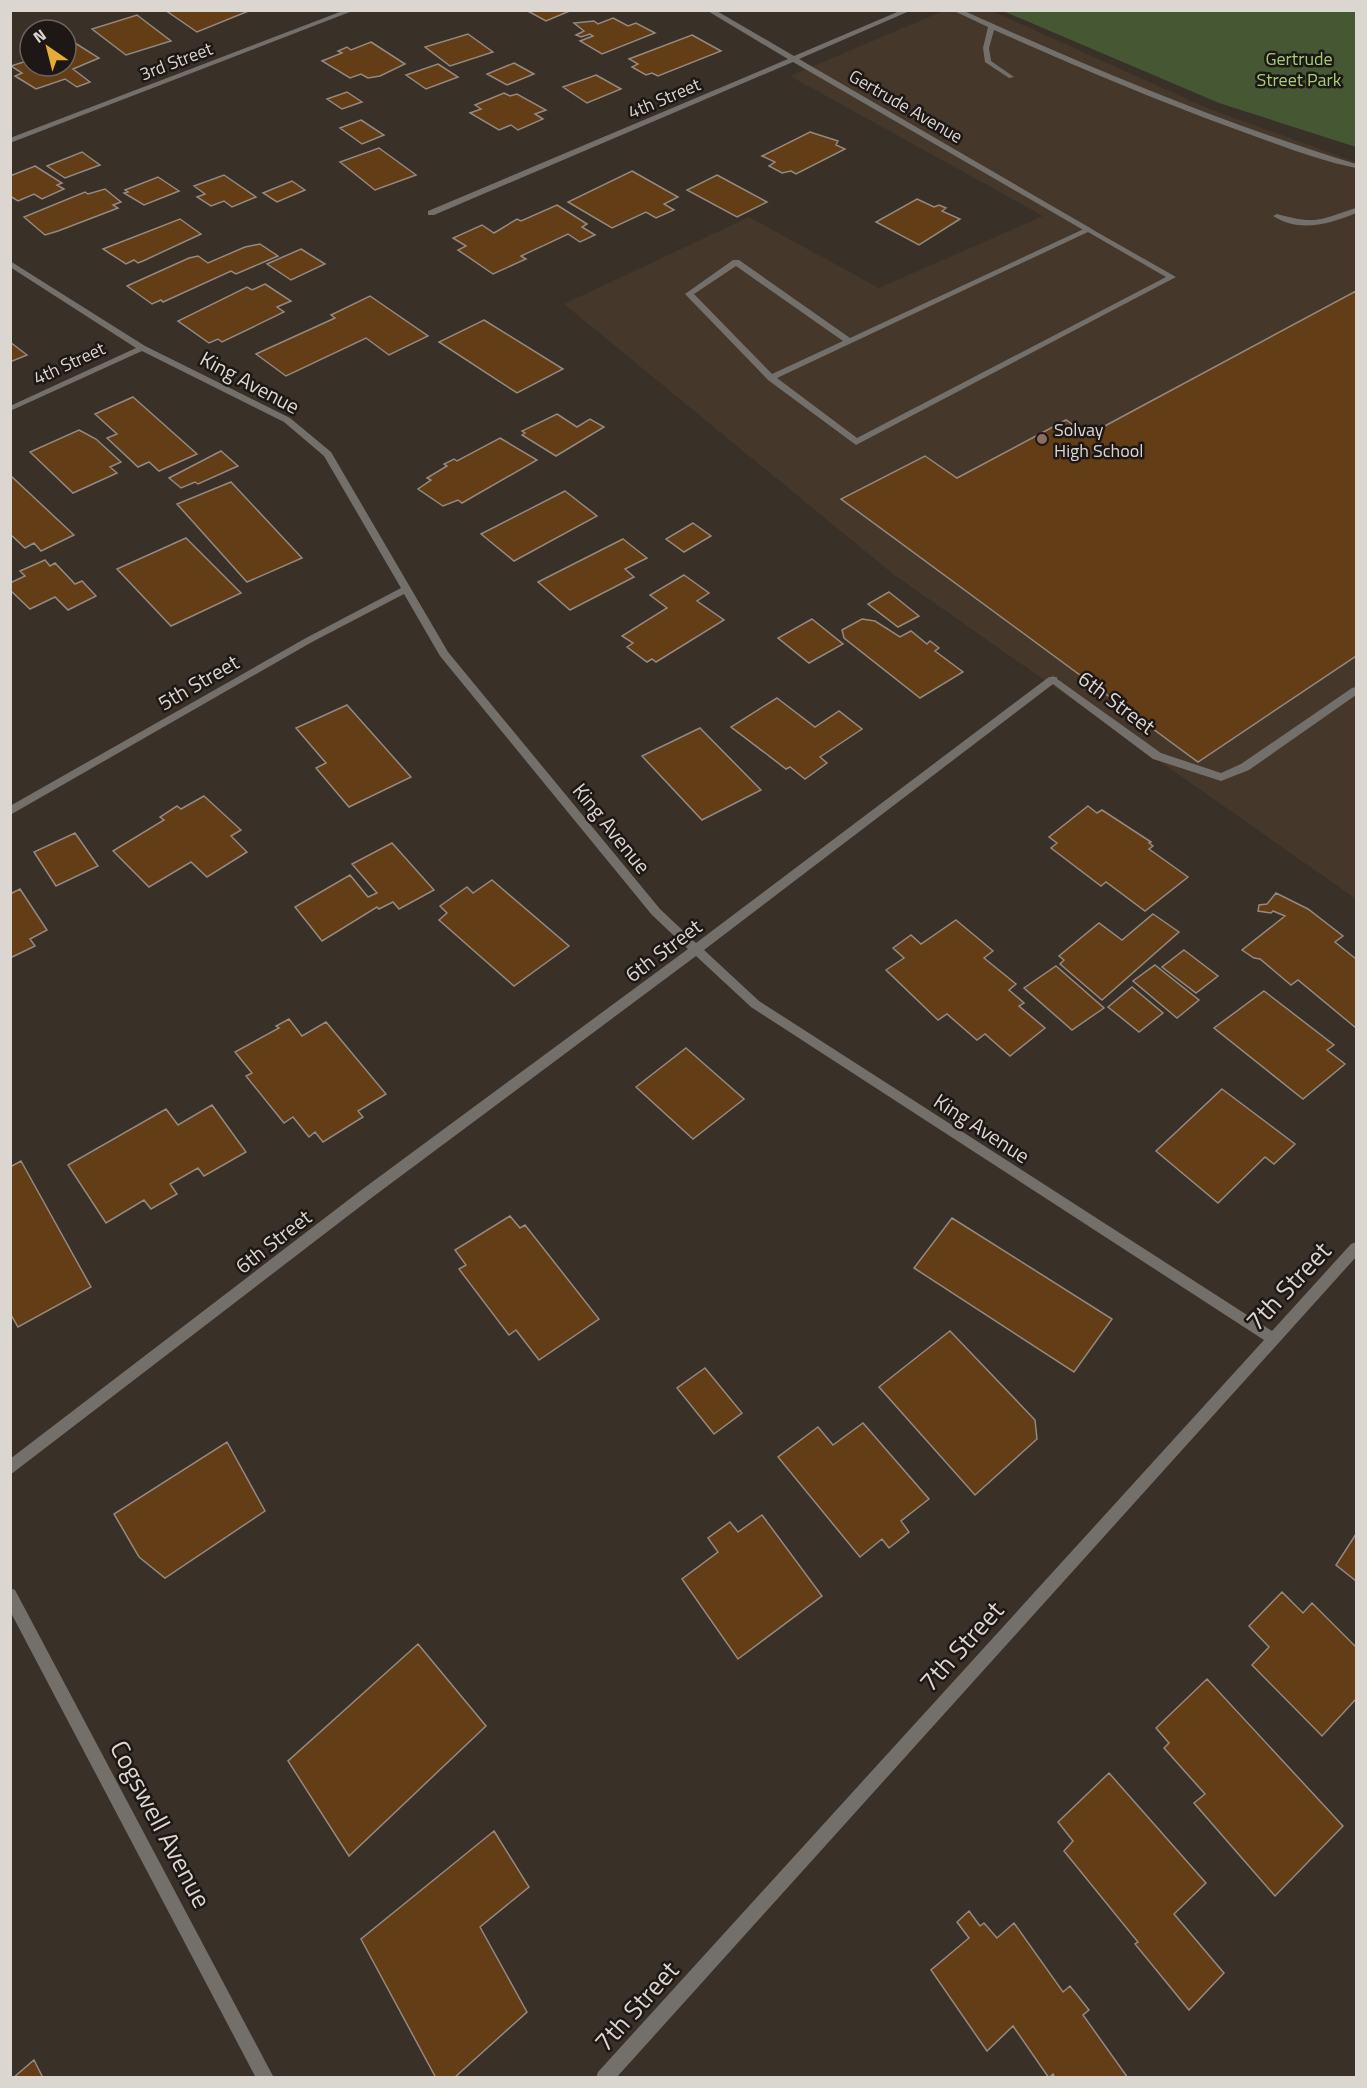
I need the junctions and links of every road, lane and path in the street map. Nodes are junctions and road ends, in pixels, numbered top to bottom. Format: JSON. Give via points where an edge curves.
{"nodes":[{"id":1,"x":352,"y":10,"type":"edge"},
{"id":2,"x":710,"y":10,"type":"edge"},
{"id":3,"x":909,"y":10,"type":"edge"},
{"id":4,"x":955,"y":10,"type":"edge"},
{"id":5,"x":991,"y":27,"type":"junction"},
{"id":6,"x":796,"y":60,"type":"junction"},
{"id":7,"x":1011,"y":77,"type":"dead end"},
{"id":8,"x":10,"y":141,"type":"edge"},
{"id":9,"x":1356,"y":166,"type":"edge"},
{"id":10,"x":1356,"y":210,"type":"edge"},
{"id":11,"x":431,"y":213,"type":"dead end"},
{"id":12,"x":1277,"y":216,"type":"dead end"},
{"id":13,"x":1088,"y":228,"type":"junction"},
{"id":14,"x":10,"y":263,"type":"edge"},
{"id":15,"x":849,"y":341,"type":"junction"},
{"id":16,"x":142,"y":348,"type":"junction"},
{"id":17,"x":771,"y":378,"type":"junction"},
{"id":18,"x":10,"y":409,"type":"edge"},
{"id":19,"x":406,"y":589,"type":"junction"},
{"id":20,"x":1356,"y":690,"type":"edge"},
{"id":21,"x":10,"y":811,"type":"edge"},
{"id":22,"x":695,"y":950,"type":"junction"},
{"id":23,"x":1356,"y":1248,"type":"edge"},
{"id":24,"x":1272,"y":1338,"type":"junction"},
{"id":25,"x":10,"y":1468,"type":"edge"},
{"id":26,"x":10,"y":1595,"type":"edge"},
{"id":27,"x":266,"y":2078,"type":"edge"},
{"id":28,"x":604,"y":2078,"type":"edge"}],
"edges":[{"from":1,"to":8,"type":"street","name":"3rd Street"},
{"from":2,"to":6,"type":"street","name":"Gertrude Avenue"},
{"from":3,"to":6,"type":"street","name":"4th Street"},
{"from":4,"to":5,"type":"street"},
{"from":5,"to":7,"type":"street","via":[[986,48],[988,62]]},
{"from":5,"to":9,"type":"street","via":[[1112,81]]},
{"from":6,"to":11,"type":"street","name":"4th Street"},
{"from":6,"to":13,"type":"street","name":"Gertrude Avenue"},
{"from":10,"to":12,"type":"street","via":[[1334,220],[1303,226]]},
{"from":13,"to":15,"type":"street"},
{"from":13,"to":17,"type":"street","name":"Gertrude Avenue","via":[[1172,277],[856,441]]},
{"from":14,"to":16,"type":"street","name":"King Avenue"},
{"from":15,"to":17,"type":"street"},
{"from":15,"to":17,"type":"street","via":[[736,262],[689,294]]},
{"from":16,"to":18,"type":"street","name":"4th Street"},
{"from":16,"to":19,"type":"street","name":"King Avenue","via":[[287,420],[328,454]]},
{"from":19,"to":21,"type":"street","name":"5th Street"},
{"from":19,"to":22,"type":"street","name":"King Avenue","via":[[444,654],[656,912]]},
{"from":20,"to":22,"type":"street","name":"6th Street","via":[[1245,767],[1221,777],[1157,756],[1053,679]]},
{"from":22,"to":24,"type":"street","name":"King Avenue","via":[[755,1004]]},
{"from":22,"to":25,"type":"street","name":"6th Street","via":[[365,1195]]},
{"from":23,"to":24,"type":"street","name":"7th Street"},
{"from":24,"to":28,"type":"street","name":"7th Street"},
{"from":26,"to":27,"type":"street","name":"Cogswell Avenue"}]}
